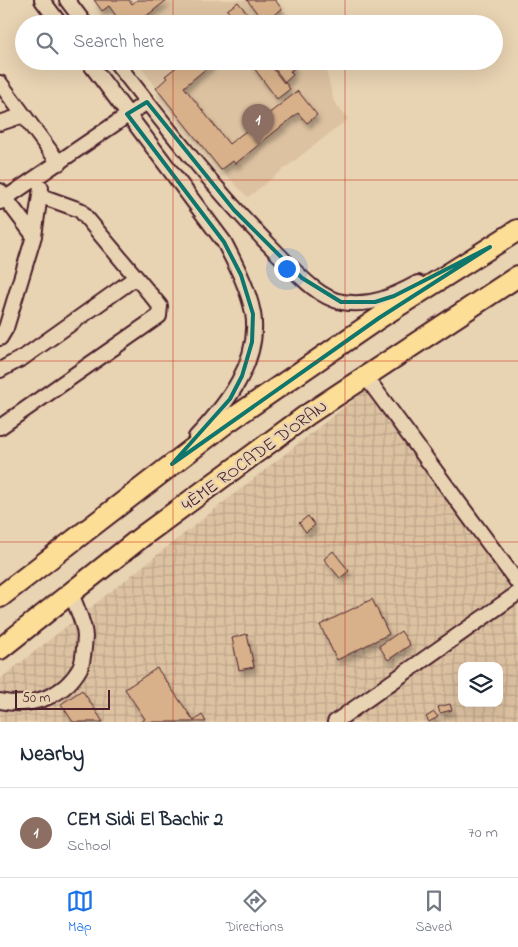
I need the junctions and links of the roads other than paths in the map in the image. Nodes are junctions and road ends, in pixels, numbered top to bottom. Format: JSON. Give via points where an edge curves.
{"nodes":[{"id":1,"x":42,"y":0,"type":"edge"},
{"id":2,"x":67,"y":0,"type":"edge"},
{"id":3,"x":53,"y":15,"type":"edge"},
{"id":4,"x":78,"y":15,"type":"edge"},
{"id":5,"x":95,"y":70,"type":"edge"},
{"id":6,"x":122,"y":70,"type":"edge"},
{"id":7,"x":0,"y":83,"type":"edge"},
{"id":8,"x":146,"y":102,"type":"junction"},
{"id":9,"x":127,"y":114,"type":"junction"},
{"id":10,"x":24,"y":116,"type":"junction"},
{"id":11,"x":0,"y":123,"type":"edge"},
{"id":12,"x":59,"y":163,"type":"junction"},
{"id":13,"x":42,"y":174,"type":"junction"},
{"id":14,"x":41,"y":196,"type":"junction"},
{"id":15,"x":2,"y":197,"type":"edge"},
{"id":16,"x":518,"y":230,"type":"edge"},
{"id":17,"x":34,"y":236,"type":"junction"},
{"id":18,"x":490,"y":247,"type":"junction"},
{"id":19,"x":518,"y":276,"type":"edge"},
{"id":20,"x":136,"y":278,"type":"junction"},
{"id":21,"x":0,"y":338,"type":"edge"},
{"id":22,"x":0,"y":370,"type":"edge"},
{"id":23,"x":366,"y":377,"type":"junction"},
{"id":24,"x":0,"y":427,"type":"edge"},
{"id":25,"x":172,"y":464,"type":"junction"},
{"id":26,"x":518,"y":584,"type":"edge"},
{"id":27,"x":71,"y":592,"type":"junction"},
{"id":28,"x":518,"y":593,"type":"edge"},
{"id":29,"x":0,"y":596,"type":"edge"},
{"id":30,"x":0,"y":649,"type":"edge"},
{"id":31,"x":0,"y":701,"type":"edge"},
{"id":32,"x":335,"y":722,"type":"edge"}],
"edges":[{"from":1,"to":3,"type":"street"},
{"from":2,"to":4,"type":"street"},
{"from":5,"to":9,"type":"street"},
{"from":6,"to":8,"type":"street"},
{"from":7,"to":10,"type":"street"},
{"from":8,"to":9,"type":"street"},
{"from":8,"to":18,"type":"street","via":[[234,210],[302,278],[341,302],[375,302],[394,296]]},
{"from":9,"to":12,"type":"street"},
{"from":9,"to":25,"type":"street","via":[[224,242],[241,275],[253,314],[252,342],[242,376],[225,405]]},
{"from":10,"to":11,"type":"street"},
{"from":10,"to":12,"type":"street"},
{"from":12,"to":13,"type":"street"},
{"from":13,"to":14,"type":"street"},
{"from":13,"to":15,"type":"street"},
{"from":14,"to":17,"type":"street"},
{"from":14,"to":20,"type":"street","via":[[80,210]]},
{"from":15,"to":17,"type":"street"},
{"from":16,"to":18,"type":"highway"},
{"from":17,"to":21,"type":"street","via":[[6,328]]},
{"from":18,"to":25,"type":"highway","via":[[379,318]]},
{"from":19,"to":23,"type":"highway","name":"4ÈME ROCADE D'ORAN"},
{"from":20,"to":22,"type":"street","via":[[24,357]]},
{"from":20,"to":24,"type":"street","via":[[160,306],[159,316]]},
{"from":23,"to":26,"type":"street"},
{"from":23,"to":27,"type":"highway","name":"4ÈME ROCADE D'ORAN","via":[[236,466]]},
{"from":25,"to":29,"type":"highway"},
{"from":27,"to":30,"type":"highway","name":"4ÈME ROCADE D'ORAN"},
{"from":27,"to":31,"type":"street","via":[[85,635],[81,667],[48,699],[14,704]]},
{"from":28,"to":32,"type":"street"}]}
